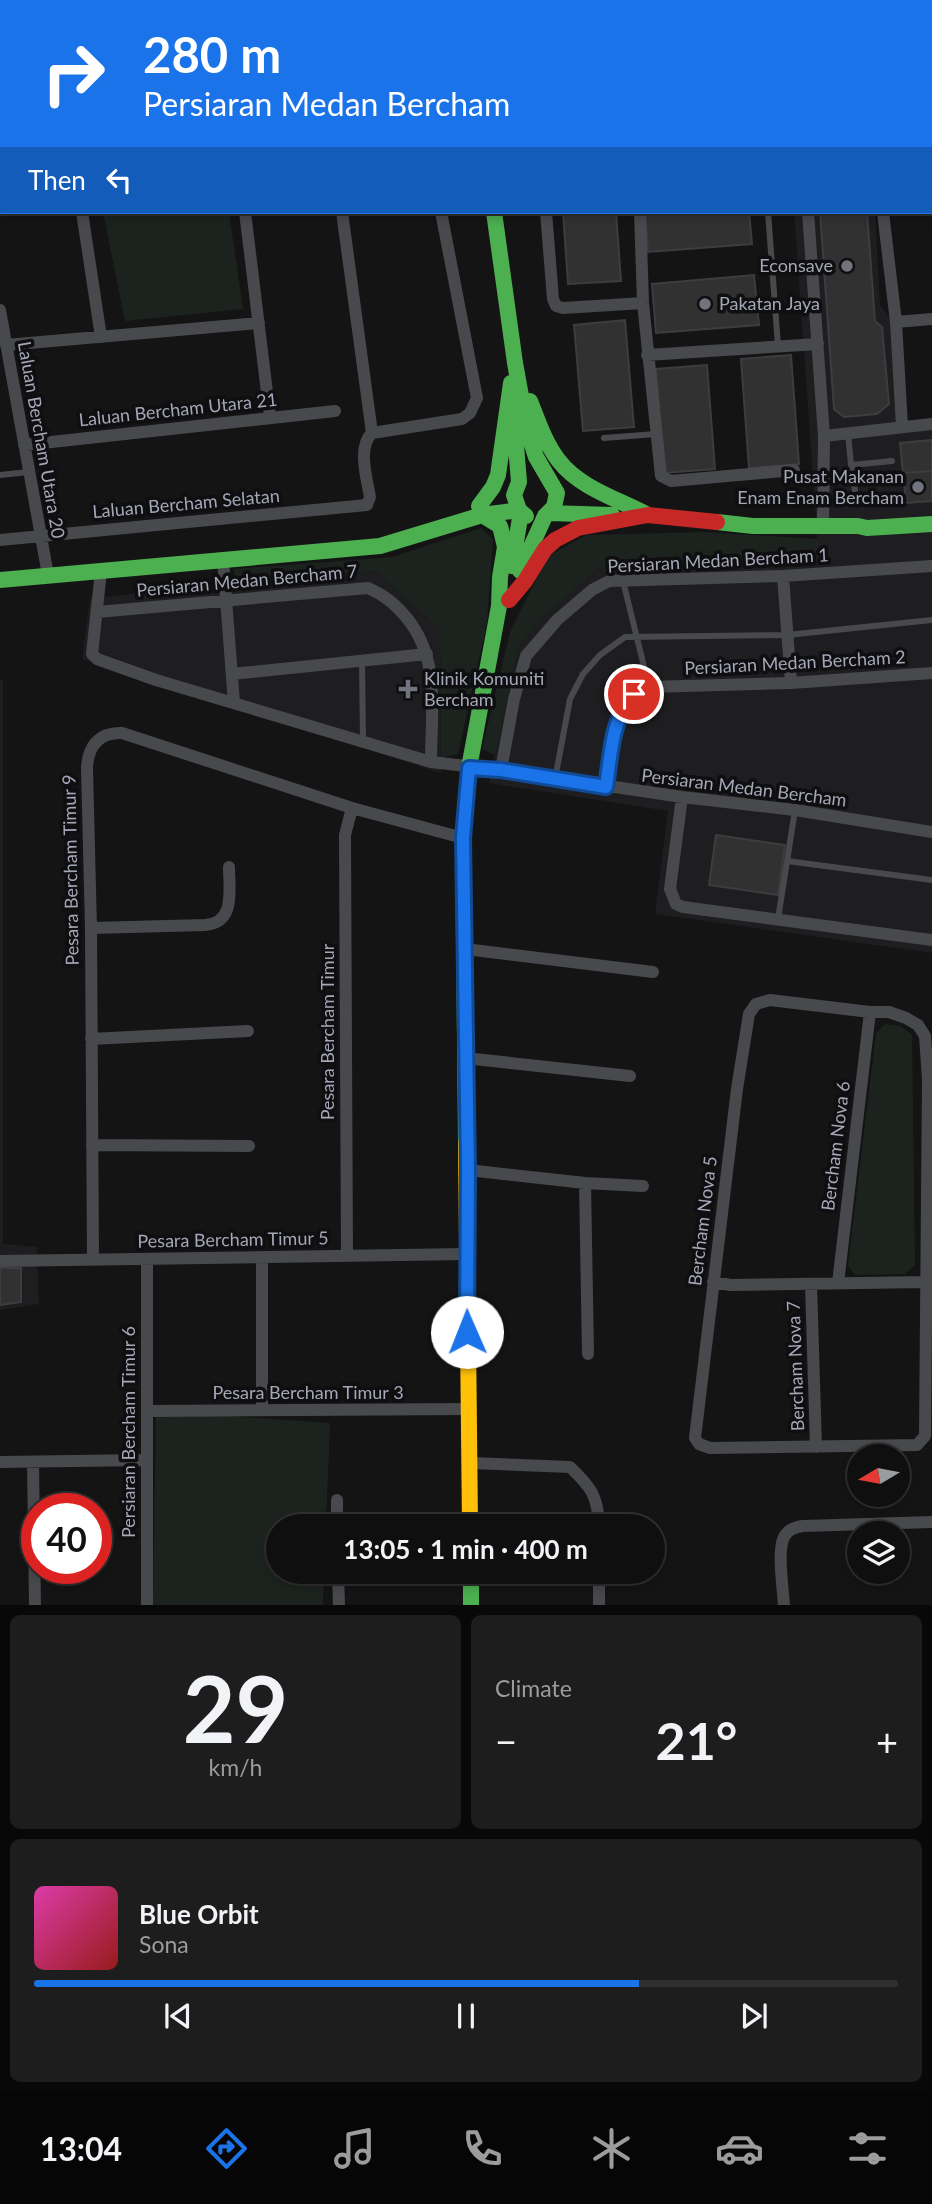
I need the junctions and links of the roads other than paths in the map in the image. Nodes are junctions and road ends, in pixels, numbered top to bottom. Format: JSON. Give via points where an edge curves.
{"nodes":[{"id":1,"x":82,"y":214,"type":"edge"},
{"id":2,"x":245,"y":214,"type":"edge"},
{"id":3,"x":342,"y":214,"type":"edge"},
{"id":4,"x":441,"y":214,"type":"edge"},
{"id":5,"x":487,"y":214,"type":"edge"},
{"id":6,"x":494,"y":214,"type":"edge"},
{"id":7,"x":546,"y":214,"type":"edge"},
{"id":8,"x":640,"y":214,"type":"edge"},
{"id":9,"x":768,"y":214,"type":"edge"},
{"id":10,"x":808,"y":214,"type":"edge"},
{"id":11,"x":883,"y":214,"type":"edge"},
{"id":12,"x":643,"y":303,"type":"junction"},
{"id":13,"x":0,"y":310,"type":"edge"},
{"id":14,"x":932,"y":319,"type":"edge"},
{"id":15,"x":896,"y":322,"type":"junction"},
{"id":16,"x":259,"y":323,"type":"junction"},
{"id":17,"x":102,"y":337,"type":"junction"},
{"id":18,"x":818,"y":344,"type":"junction"},
{"id":19,"x":6,"y":345,"type":"junction"},
{"id":20,"x":778,"y":346,"type":"junction"},
{"id":21,"x":648,"y":355,"type":"junction"},
{"id":22,"x":515,"y":363,"type":"junction"},
{"id":23,"x":511,"y":383,"type":"junction"},
{"id":24,"x":335,"y":411,"type":"dead end"},
{"id":25,"x":270,"y":417,"type":"junction"},
{"id":26,"x":932,"y":424,"type":"edge"},
{"id":27,"x":902,"y":426,"type":"junction"},
{"id":28,"x":372,"y":433,"type":"junction"},
{"id":29,"x":848,"y":433,"type":"junction"},
{"id":30,"x":656,"y":434,"type":"junction"},
{"id":31,"x":824,"y":436,"type":"junction"},
{"id":32,"x":604,"y":438,"type":"dead end"},
{"id":33,"x":24,"y":445,"type":"junction"},
{"id":34,"x":892,"y":461,"type":"dead end"},
{"id":35,"x":851,"y":465,"type":"junction"},
{"id":36,"x":794,"y":470,"type":"dead end"},
{"id":37,"x":29,"y":472,"type":"junction"},
{"id":38,"x":0,"y":475,"type":"edge"},
{"id":39,"x":548,"y":479,"type":"junction"},
{"id":40,"x":518,"y":485,"type":"junction"},
{"id":41,"x":857,"y":504,"type":"dead end"},
{"id":42,"x":480,"y":511,"type":"junction"},
{"id":43,"x":520,"y":511,"type":"junction"},
{"id":44,"x":641,"y":513,"type":"junction"},
{"id":45,"x":547,"y":514,"type":"junction"},
{"id":46,"x":932,"y":516,"type":"edge"},
{"id":47,"x":932,"y":524,"type":"edge"},
{"id":48,"x":823,"y":526,"type":"junction"},
{"id":49,"x":858,"y":526,"type":"junction"},
{"id":50,"x":40,"y":535,"type":"junction"},
{"id":51,"x":0,"y":540,"type":"edge"},
{"id":52,"x":223,"y":560,"type":"junction"},
{"id":53,"x":932,"y":566,"type":"edge"},
{"id":54,"x":101,"y":571,"type":"junction"},
{"id":55,"x":48,"y":575,"type":"junction"},
{"id":56,"x":783,"y":576,"type":"junction"},
{"id":57,"x":0,"y":580,"type":"edge"},
{"id":58,"x":622,"y":581,"type":"junction"},
{"id":59,"x":226,"y":601,"type":"junction"},
{"id":60,"x":504,"y":603,"type":"junction"},
{"id":61,"x":97,"y":611,"type":"junction"},
{"id":62,"x":932,"y":620,"type":"edge"},
{"id":63,"x":636,"y":635,"type":"junction"},
{"id":64,"x":788,"y":635,"type":"junction"},
{"id":65,"x":428,"y":654,"type":"junction"},
{"id":66,"x":362,"y":661,"type":"junction"},
{"id":67,"x":932,"y":673,"type":"edge"},
{"id":68,"x":232,"y":674,"type":"junction"},
{"id":69,"x":791,"y":683,"type":"junction"},
{"id":70,"x":649,"y":687,"type":"junction"},
{"id":71,"x":234,"y":703,"type":"junction"},
{"id":72,"x":363,"y":742,"type":"junction"},
{"id":73,"x":430,"y":762,"type":"junction"},
{"id":74,"x":469,"y":768,"type":"junction"},
{"id":75,"x":501,"y":770,"type":"junction"},
{"id":76,"x":555,"y":780,"type":"junction"},
{"id":77,"x":606,"y":787,"type":"junction"},
{"id":78,"x":682,"y":797,"type":"junction"},
{"id":79,"x":352,"y":808,"type":"junction"},
{"id":80,"x":794,"y":810,"type":"junction"},
{"id":81,"x":932,"y":832,"type":"edge"},
{"id":82,"x":463,"y":838,"type":"junction"},
{"id":83,"x":787,"y":861,"type":"junction"},
{"id":84,"x":229,"y":867,"type":"dead end"},
{"id":85,"x":932,"y":880,"type":"edge"},
{"id":86,"x":778,"y":919,"type":"junction"},
{"id":87,"x":91,"y":928,"type":"junction"},
{"id":88,"x":932,"y":940,"type":"edge"},
{"id":89,"x":465,"y":949,"type":"junction"},
{"id":90,"x":653,"y":972,"type":"dead end"},
{"id":91,"x":870,"y":1012,"type":"junction"},
{"id":92,"x":248,"y":1031,"type":"dead end"},
{"id":93,"x":91,"y":1039,"type":"junction"},
{"id":94,"x":466,"y":1058,"type":"junction"},
{"id":95,"x":930,"y":1058,"type":"edge"},
{"id":96,"x":630,"y":1076,"type":"dead end"},
{"id":97,"x":930,"y":1078,"type":"edge"},
{"id":98,"x":92,"y":1145,"type":"junction"},
{"id":99,"x":249,"y":1146,"type":"dead end"},
{"id":100,"x":468,"y":1170,"type":"junction"},
{"id":101,"x":585,"y":1183,"type":"junction"},
{"id":102,"x":643,"y":1186,"type":"dead end"},
{"id":103,"x":467,"y":1254,"type":"junction"},
{"id":104,"x":347,"y":1256,"type":"junction"},
{"id":105,"x":262,"y":1257,"type":"junction"},
{"id":106,"x":147,"y":1259,"type":"junction"},
{"id":107,"x":93,"y":1260,"type":"junction"},
{"id":108,"x":0,"y":1261,"type":"edge"},
{"id":109,"x":713,"y":1282,"type":"junction"},
{"id":110,"x":926,"y":1282,"type":"junction"},
{"id":111,"x":838,"y":1283,"type":"junction"},
{"id":112,"x":811,"y":1284,"type":"junction"},
{"id":113,"x":588,"y":1354,"type":"dead end"},
{"id":114,"x":468,"y":1409,"type":"junction"},
{"id":115,"x":262,"y":1410,"type":"junction"},
{"id":116,"x":147,"y":1411,"type":"junction"},
{"id":117,"x":816,"y":1447,"type":"junction"},
{"id":118,"x":147,"y":1460,"type":"junction"},
{"id":119,"x":0,"y":1462,"type":"edge"},
{"id":120,"x":33,"y":1462,"type":"junction"},
{"id":121,"x":470,"y":1464,"type":"junction"},
{"id":122,"x":337,"y":1500,"type":"dead end"},
{"id":123,"x":337,"y":1514,"type":"edge"},
{"id":124,"x":470,"y":1514,"type":"edge"},
{"id":125,"x":598,"y":1514,"type":"edge"},
{"id":126,"x":932,"y":1522,"type":"edge"},
{"id":127,"x":338,"y":1584,"type":"edge"},
{"id":128,"x":471,"y":1584,"type":"edge"},
{"id":129,"x":599,"y":1584,"type":"edge"},
{"id":130,"x":35,"y":1605,"type":"edge"},
{"id":131,"x":146,"y":1605,"type":"edge"},
{"id":132,"x":339,"y":1605,"type":"edge"},
{"id":133,"x":471,"y":1605,"type":"edge"},
{"id":134,"x":599,"y":1605,"type":"edge"},
{"id":135,"x":784,"y":1605,"type":"edge"}],
"edges":[{"from":1,"to":17,"type":"street"},
{"from":2,"to":16,"type":"street"},
{"from":3,"to":28,"type":"street"},
{"from":4,"to":28,"type":"street","via":[[477,398],[470,413],[461,419]]},
{"from":5,"to":23,"type":"street"},
{"from":6,"to":22,"type":"street"},
{"from":7,"to":12,"type":"street","via":[[556,306]]},
{"from":8,"to":12,"type":"street"},
{"from":9,"to":20,"type":"lane"},
{"from":10,"to":18,"type":"street","name":"Persiaran Medan Bercham 1"},
{"from":11,"to":15,"type":"street"},
{"from":12,"to":21,"type":"street"},
{"from":13,"to":19,"type":"street","name":"Laluan Bercham Utara 20"},
{"from":14,"to":15,"type":"street"},
{"from":15,"to":27,"type":"street"},
{"from":16,"to":17,"type":"street"},
{"from":16,"to":25,"type":"street"},
{"from":17,"to":19,"type":"street"},
{"from":18,"to":20,"type":"street"},
{"from":18,"to":31,"type":"street","name":"Persiaran Medan Bercham 1"},
{"from":19,"to":33,"type":"street","name":"Laluan Bercham Utara 20"},
{"from":20,"to":21,"type":"street"},
{"from":21,"to":30,"type":"street"},
{"from":22,"to":39,"type":"street","via":[[529,437]]},
{"from":22,"to":44,"type":"street","via":[[560,462]]},
{"from":23,"to":40,"type":"street"},
{"from":23,"to":42,"type":"street","via":[[498,475]]},
{"from":24,"to":25,"type":"street","name":"Laluan Bercham Utara 21"},
{"from":25,"to":33,"type":"street","name":"Laluan Bercham Utara 21"},
{"from":26,"to":27,"type":"street"},
{"from":27,"to":29,"type":"street"},
{"from":28,"to":50,"type":"street","name":"Laluan Bercham Selatan","via":[[364,448],[367,505]]},
{"from":29,"to":31,"type":"street"},
{"from":29,"to":35,"type":"lane"},
{"from":30,"to":32,"type":"lane"},
{"from":30,"to":36,"type":"street","via":[[660,472],[667,481]]},
{"from":31,"to":48,"type":"street","name":"Persiaran Medan Bercham 1"},
{"from":33,"to":37,"type":"street","name":"Laluan Bercham Utara 20"},
{"from":34,"to":35,"type":"lane"},
{"from":35,"to":41,"type":"lane"},
{"from":37,"to":38,"type":"lane"},
{"from":37,"to":50,"type":"street","name":"Laluan Bercham Utara 20"},
{"from":39,"to":40,"type":"street","via":[[532,475]]},
{"from":39,"to":44,"type":"street"},
{"from":39,"to":45,"type":"street","via":[[555,486],[557,501]]},
{"from":40,"to":42,"type":"street"},
{"from":40,"to":43,"type":"street","via":[[514,495]]},
{"from":42,"to":43,"type":"street"},
{"from":42,"to":52,"type":"street","via":[[380,545]]},
{"from":42,"to":60,"type":"street","via":[[500,526],[504,538]]},
{"from":43,"to":45,"type":"street","via":[[533,518]]},
{"from":43,"to":60,"type":"street"},
{"from":44,"to":45,"type":"street"},
{"from":44,"to":48,"type":"street","via":[[753,526]]},
{"from":44,"to":60,"type":"street","via":[[616,523],[578,528],[555,540]]},
{"from":45,"to":60,"type":"street"},
{"from":46,"to":49,"type":"street","via":[[865,521]]},
{"from":47,"to":49,"type":"street"},
{"from":48,"to":49,"type":"street"},
{"from":50,"to":51,"type":"street","name":"Laluan Bercham Selatan"},
{"from":50,"to":55,"type":"street","name":"Laluan Bercham Utara 20"},
{"from":52,"to":54,"type":"street"},
{"from":52,"to":59,"type":"street"},
{"from":53,"to":56,"type":"street","name":"Persiaran Medan Bercham 1"},
{"from":54,"to":55,"type":"street"},
{"from":54,"to":61,"type":"street"},
{"from":55,"to":57,"type":"street"},
{"from":56,"to":58,"type":"street","name":"Persiaran Medan Bercham 1"},
{"from":56,"to":64,"type":"street"},
{"from":58,"to":63,"type":"lane"},
{"from":58,"to":75,"type":"street","name":"Persiaran Medan Bercham 1","via":[[609,581],[592,590],[557,620],[526,656]]},
{"from":59,"to":61,"type":"street","name":"Persiaran Medan Bercham 7"},
{"from":59,"to":65,"type":"street","name":"Persiaran Medan Bercham 7","via":[[368,588],[394,603]]},
{"from":59,"to":68,"type":"street"},
{"from":60,"to":74,"type":"street"},
{"from":61,"to":71,"type":"street","name":"Persiaran Medan Bercham","via":[[94,657]]},
{"from":62,"to":64,"type":"lane"},
{"from":63,"to":64,"type":"lane"},
{"from":63,"to":70,"type":"lane"},
{"from":63,"to":76,"type":"lane","via":[[615,642],[583,674],[570,699]]},
{"from":64,"to":69,"type":"street"},
{"from":65,"to":66,"type":"street"},
{"from":65,"to":73,"type":"street","name":"Persiaran Medan Bercham 7","via":[[432,677]]},
{"from":66,"to":68,"type":"street"},
{"from":66,"to":72,"type":"lane"},
{"from":67,"to":69,"type":"street","name":"Persiaran Medan Bercham 2"},
{"from":68,"to":71,"type":"street"},
{"from":69,"to":70,"type":"street","name":"Persiaran Medan Bercham 2"},
{"from":70,"to":77,"type":"street","via":[[634,694],[618,717]]},
{"from":71,"to":72,"type":"street","name":"Persiaran Medan Bercham"},
{"from":72,"to":73,"type":"street","name":"Persiaran Medan Bercham"},
{"from":73,"to":74,"type":"street","name":"Persiaran Medan Bercham"},
{"from":74,"to":75,"type":"street","name":"Persiaran Medan Bercham"},
{"from":74,"to":82,"type":"street"},
{"from":75,"to":76,"type":"street","name":"Persiaran Medan Bercham"},
{"from":76,"to":77,"type":"street","name":"Persiaran Medan Bercham"},
{"from":77,"to":78,"type":"street","name":"Persiaran Medan Bercham"},
{"from":78,"to":80,"type":"street","name":"Persiaran Medan Bercham"},
{"from":78,"to":86,"type":"street","via":[[670,890],[676,904]]},
{"from":79,"to":82,"type":"street","name":"Pesara Bercham Timur 9"},
{"from":79,"to":87,"type":"street","name":"Pesara Bercham Timur 9","via":[[122,733],[102,736],[90,749],[87,768]]},
{"from":79,"to":104,"type":"street","name":"Pesara Bercham Timur","via":[[345,835]]},
{"from":80,"to":81,"type":"street","name":"Persiaran Medan Bercham"},
{"from":80,"to":83,"type":"lane"},
{"from":82,"to":89,"type":"street"},
{"from":83,"to":85,"type":"lane"},
{"from":83,"to":86,"type":"lane"},
{"from":84,"to":87,"type":"street","via":[[229,906],[219,922]]},
{"from":86,"to":88,"type":"street"},
{"from":87,"to":93,"type":"street","name":"Pesara Bercham Timur 9"},
{"from":89,"to":90,"type":"street"},
{"from":89,"to":94,"type":"street"},
{"from":91,"to":95,"type":"street","via":[[889,1012],[918,1025]]},
{"from":91,"to":109,"type":"street","name":"Bercham Nova 5","via":[[769,1000],[756,1004],[749,1014]]},
{"from":91,"to":111,"type":"street","name":"Bercham Nova 6"},
{"from":92,"to":93,"type":"street"},
{"from":93,"to":98,"type":"street","name":"Pesara Bercham Timur 9"},
{"from":94,"to":96,"type":"street"},
{"from":94,"to":100,"type":"street"},
{"from":95,"to":97,"type":"street"},
{"from":97,"to":110,"type":"street"},
{"from":98,"to":99,"type":"street"},
{"from":98,"to":107,"type":"street","name":"Pesara Bercham Timur 9"},
{"from":100,"to":101,"type":"street"},
{"from":100,"to":103,"type":"street"},
{"from":101,"to":102,"type":"street"},
{"from":101,"to":113,"type":"street"},
{"from":103,"to":104,"type":"street","name":"Pesara Bercham Timur 5"},
{"from":103,"to":114,"type":"street"},
{"from":104,"to":105,"type":"street","name":"Pesara Bercham Timur 5"},
{"from":105,"to":106,"type":"street","name":"Pesara Bercham Timur 5"},
{"from":105,"to":115,"type":"street"},
{"from":106,"to":107,"type":"street","name":"Pesara Bercham Timur 5"},
{"from":106,"to":116,"type":"street","name":"Persiaran Bercham Timur 6"},
{"from":107,"to":108,"type":"street","name":"Pesara Bercham Timur 5"},
{"from":109,"to":112,"type":"street"},
{"from":109,"to":117,"type":"street","name":"Bercham Nova 5","via":[[695,1438],[710,1448]]},
{"from":110,"to":111,"type":"street"},
{"from":110,"to":117,"type":"street","via":[[922,1441],[911,1446]]},
{"from":111,"to":112,"type":"street"},
{"from":112,"to":117,"type":"street","name":"Bercham Nova 7"},
{"from":114,"to":115,"type":"street","name":"Pesara Bercham Timur 3"},
{"from":114,"to":121,"type":"street"},
{"from":115,"to":116,"type":"street","name":"Pesara Bercham Timur 3"},
{"from":116,"to":118,"type":"street","name":"Persiaran Bercham Timur 6"},
{"from":118,"to":120,"type":"street"},
{"from":118,"to":131,"type":"street","name":"Persiaran Bercham Timur 6"},
{"from":119,"to":120,"type":"street"},
{"from":120,"to":130,"type":"street"},
{"from":121,"to":124,"type":"street"},
{"from":121,"to":125,"type":"street","via":[[570,1467],[590,1486]]},
{"from":122,"to":123,"type":"street"},
{"from":126,"to":135,"type":"street","via":[[794,1528],[783,1538],[781,1549]]},
{"from":127,"to":132,"type":"street"},
{"from":128,"to":133,"type":"street"},
{"from":129,"to":134,"type":"street"}]}
